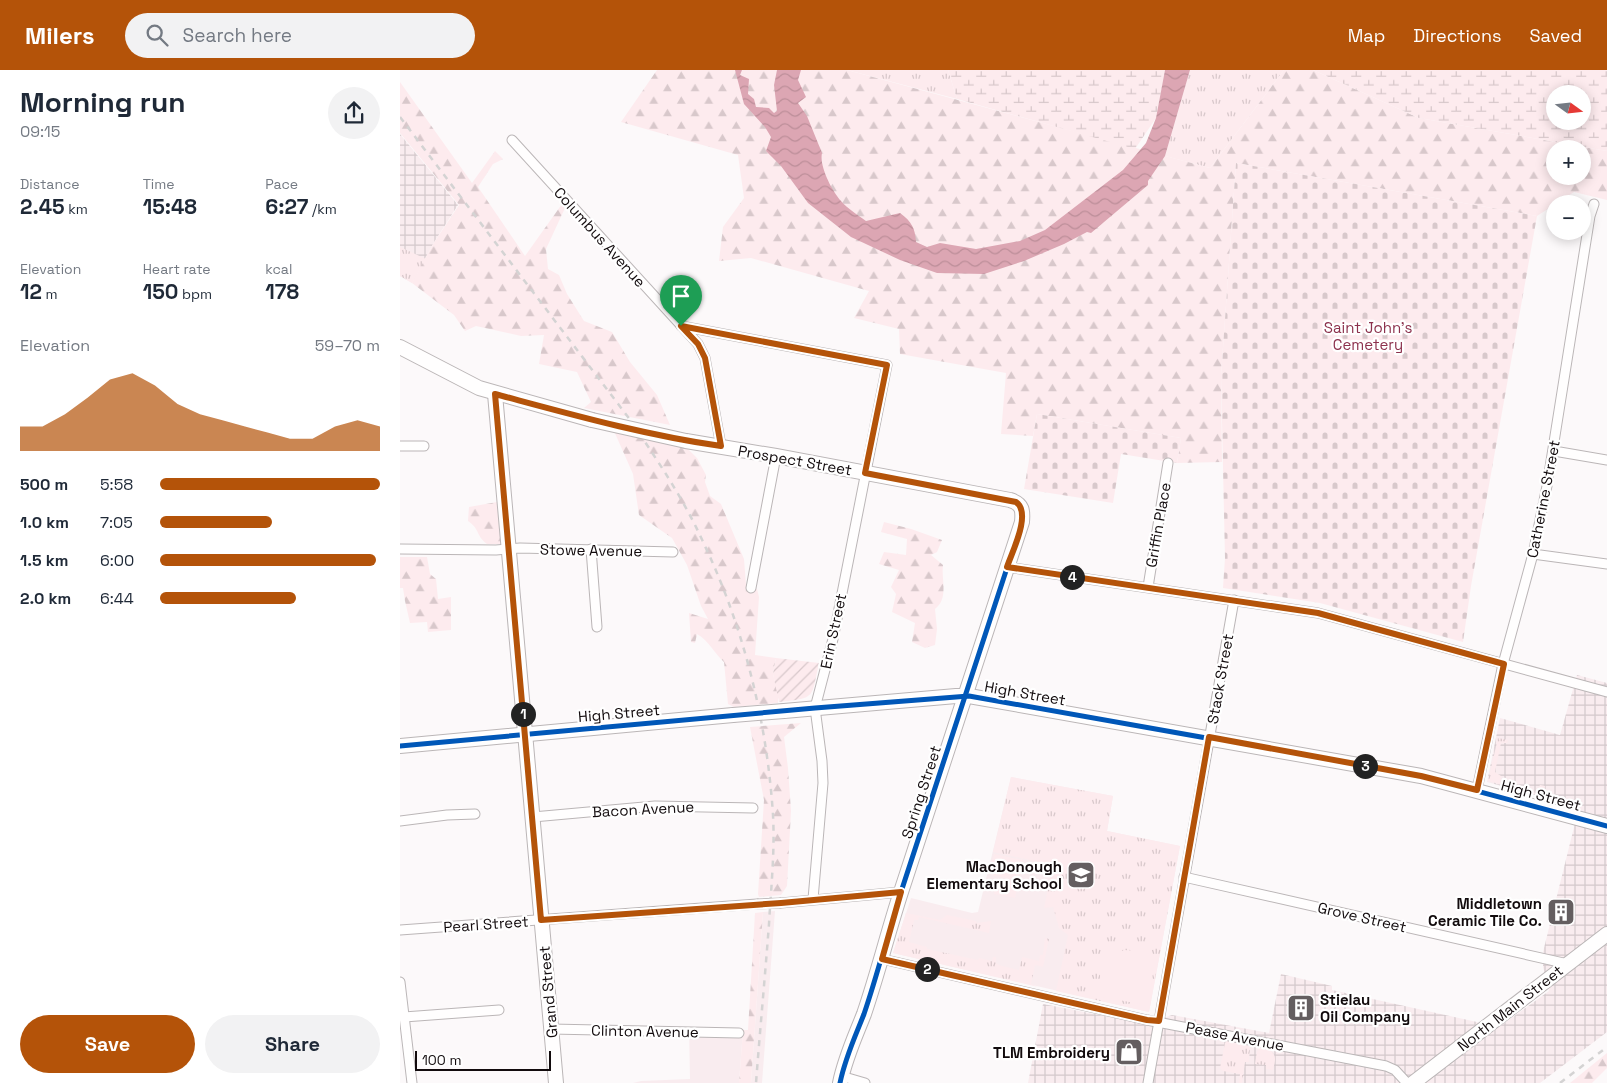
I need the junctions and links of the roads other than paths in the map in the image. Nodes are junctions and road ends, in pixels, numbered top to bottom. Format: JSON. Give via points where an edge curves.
{"nodes":[{"id":1,"x":512,"y":140,"type":"dead end"},
{"id":2,"x":1594,"y":204,"type":"dead end"},
{"id":3,"x":681,"y":326,"type":"junction"},
{"id":4,"x":400,"y":348,"type":"edge"},
{"id":5,"x":495,"y":394,"type":"junction"},
{"id":6,"x":400,"y":446,"type":"edge"},
{"id":7,"x":424,"y":446,"type":"dead end"},
{"id":8,"x":721,"y":446,"type":"junction"},
{"id":9,"x":1554,"y":450,"type":"junction"},
{"id":10,"x":776,"y":456,"type":"junction"},
{"id":11,"x":1607,"y":460,"type":"edge"},
{"id":12,"x":1168,"y":463,"type":"dead end"},
{"id":13,"x":865,"y":473,"type":"junction"},
{"id":14,"x":1022,"y":508,"type":"joint"},
{"id":15,"x":400,"y":549,"type":"edge"},
{"id":16,"x":508,"y":549,"type":"junction"},
{"id":17,"x":591,"y":549,"type":"junction"},
{"id":18,"x":673,"y":552,"type":"dead end"},
{"id":19,"x":1533,"y":554,"type":"junction"},
{"id":20,"x":1607,"y":564,"type":"edge"},
{"id":21,"x":1007,"y":567,"type":"junction"},
{"id":22,"x":751,"y":588,"type":"dead end"},
{"id":23,"x":1148,"y":588,"type":"junction"},
{"id":24,"x":1234,"y":600,"type":"junction"},
{"id":25,"x":597,"y":627,"type":"dead end"},
{"id":26,"x":1504,"y":664,"type":"junction"},
{"id":27,"x":1607,"y":692,"type":"edge"},
{"id":28,"x":965,"y":696,"type":"junction"},
{"id":29,"x":815,"y":708,"type":"junction"},
{"id":30,"x":525,"y":734,"type":"junction"},
{"id":31,"x":1209,"y":737,"type":"junction"},
{"id":32,"x":400,"y":746,"type":"edge"},
{"id":33,"x":1477,"y":790,"type":"junction"},
{"id":34,"x":753,"y":808,"type":"dead end"},
{"id":35,"x":475,"y":814,"type":"dead end"},
{"id":36,"x":533,"y":817,"type":"junction"},
{"id":37,"x":400,"y":822,"type":"edge"},
{"id":38,"x":1607,"y":826,"type":"edge"},
{"id":39,"x":1184,"y":877,"type":"junction"},
{"id":40,"x":901,"y":892,"type":"junction"},
{"id":41,"x":813,"y":899,"type":"junction"},
{"id":42,"x":541,"y":920,"type":"junction"},
{"id":43,"x":400,"y":930,"type":"edge"},
{"id":44,"x":1607,"y":934,"type":"edge"},
{"id":45,"x":882,"y":959,"type":"junction"},
{"id":46,"x":1568,"y":964,"type":"junction"},
{"id":47,"x":400,"y":982,"type":"edge"},
{"id":48,"x":499,"y":1010,"type":"dead end"},
{"id":49,"x":404,"y":1017,"type":"junction"},
{"id":50,"x":1159,"y":1021,"type":"junction"},
{"id":51,"x":551,"y":1029,"type":"junction"},
{"id":52,"x":739,"y":1033,"type":"dead end"},
{"id":53,"x":841,"y":1080,"type":"edge"},
{"id":54,"x":412,"y":1083,"type":"edge"},
{"id":55,"x":556,"y":1083,"type":"edge"},
{"id":56,"x":864,"y":1083,"type":"edge"},
{"id":57,"x":1148,"y":1083,"type":"edge"},
{"id":58,"x":1407,"y":1083,"type":"edge"},
{"id":59,"x":1413,"y":1083,"type":"edge"}],
"edges":[{"from":1,"to":3,"type":"street","name":"Columbus Avenue"},
{"from":2,"to":9,"type":"street","name":"Catherine Street"},
{"from":3,"to":8,"type":"street","name":"Columbus Avenue","via":[[698,344],[705,358]]},
{"from":3,"to":13,"type":"street","name":"Erin Street","via":[[887,365]]},
{"from":4,"to":5,"type":"street","name":"Prospect Street"},
{"from":5,"to":8,"type":"street","name":"Prospect Street","bridge":true,"via":[[592,420]]},
{"from":5,"to":16,"type":"street","name":"Grand Street"},
{"from":6,"to":7,"type":"street"},
{"from":8,"to":10,"type":"street","name":"Prospect Street"},
{"from":9,"to":11,"type":"street"},
{"from":9,"to":19,"type":"street","name":"Catherine Street"},
{"from":10,"to":13,"type":"street","name":"Prospect Street"},
{"from":10,"to":22,"type":"street"},
{"from":12,"to":23,"type":"street","name":"Griffin Place"},
{"from":13,"to":14,"type":"street","name":"Prospect Street","via":[[1010,500]]},
{"from":13,"to":29,"type":"street","name":"Erin Street","via":[[833,639]]},
{"from":14,"to":21,"type":"street","name":"Spring Street","via":[[1022,522]]},
{"from":15,"to":16,"type":"street","name":"Stowe Avenue"},
{"from":16,"to":17,"type":"street","name":"Stowe Avenue"},
{"from":16,"to":30,"type":"street","name":"Grand Street"},
{"from":17,"to":18,"type":"street","name":"Stowe Avenue"},
{"from":17,"to":25,"type":"street"},
{"from":19,"to":20,"type":"street"},
{"from":19,"to":26,"type":"street","name":"Catherine Street"},
{"from":21,"to":23,"type":"street"},
{"from":21,"to":28,"type":"street","name":"Spring Street"},
{"from":23,"to":24,"type":"street"},
{"from":24,"to":26,"type":"street","via":[[1318,613]]},
{"from":24,"to":31,"type":"street","name":"Stack Street"},
{"from":26,"to":27,"type":"street"},
{"from":26,"to":33,"type":"street","name":"Catherine Street"},
{"from":28,"to":29,"type":"street","name":"High Street"},
{"from":28,"to":31,"type":"street","name":"High Street"},
{"from":28,"to":40,"type":"street","name":"Spring Street"},
{"from":29,"to":30,"type":"street","name":"High Street","bridge":true},
{"from":29,"to":41,"type":"street","name":"Erin Street","via":[[823,783]]},
{"from":30,"to":32,"type":"street","name":"High Street"},
{"from":30,"to":36,"type":"street","name":"Grand Street"},
{"from":31,"to":33,"type":"street","name":"High Street","via":[[1421,776]]},
{"from":31,"to":39,"type":"street","name":"Stack Street"},
{"from":33,"to":38,"type":"street","name":"High Street"},
{"from":34,"to":36,"type":"street","name":"Bacon Avenue","via":[[655,806]]},
{"from":35,"to":37,"type":"street"},
{"from":36,"to":42,"type":"street","name":"Grand Street"},
{"from":39,"to":46,"type":"street","name":"Grove Street"},
{"from":39,"to":50,"type":"street","name":"Stack Street"},
{"from":40,"to":41,"type":"street","name":"Pearl Street"},
{"from":40,"to":45,"type":"street","name":"Spring Street"},
{"from":41,"to":42,"type":"street","name":"Pearl Street","bridge":true},
{"from":42,"to":43,"type":"street","name":"Pearl Street"},
{"from":42,"to":51,"type":"street","name":"Grand Street"},
{"from":44,"to":46,"type":"street","name":"North Main Street"},
{"from":45,"to":50,"type":"street","name":"Pease Avenue"},
{"from":45,"to":53,"type":"street","name":"Spring Street"},
{"from":46,"to":59,"type":"street","name":"North Main Street"},
{"from":47,"to":49,"type":"street"},
{"from":48,"to":49,"type":"street"},
{"from":49,"to":54,"type":"street"},
{"from":50,"to":57,"type":"street","name":"Stack Street"},
{"from":50,"to":58,"type":"street","name":"Pease Avenue","via":[[1386,1066],[1395,1070]]},
{"from":51,"to":52,"type":"street","name":"Clinton Avenue"},
{"from":51,"to":55,"type":"street","name":"Grand Street"},
{"from":53,"to":56,"type":"street"}]}
